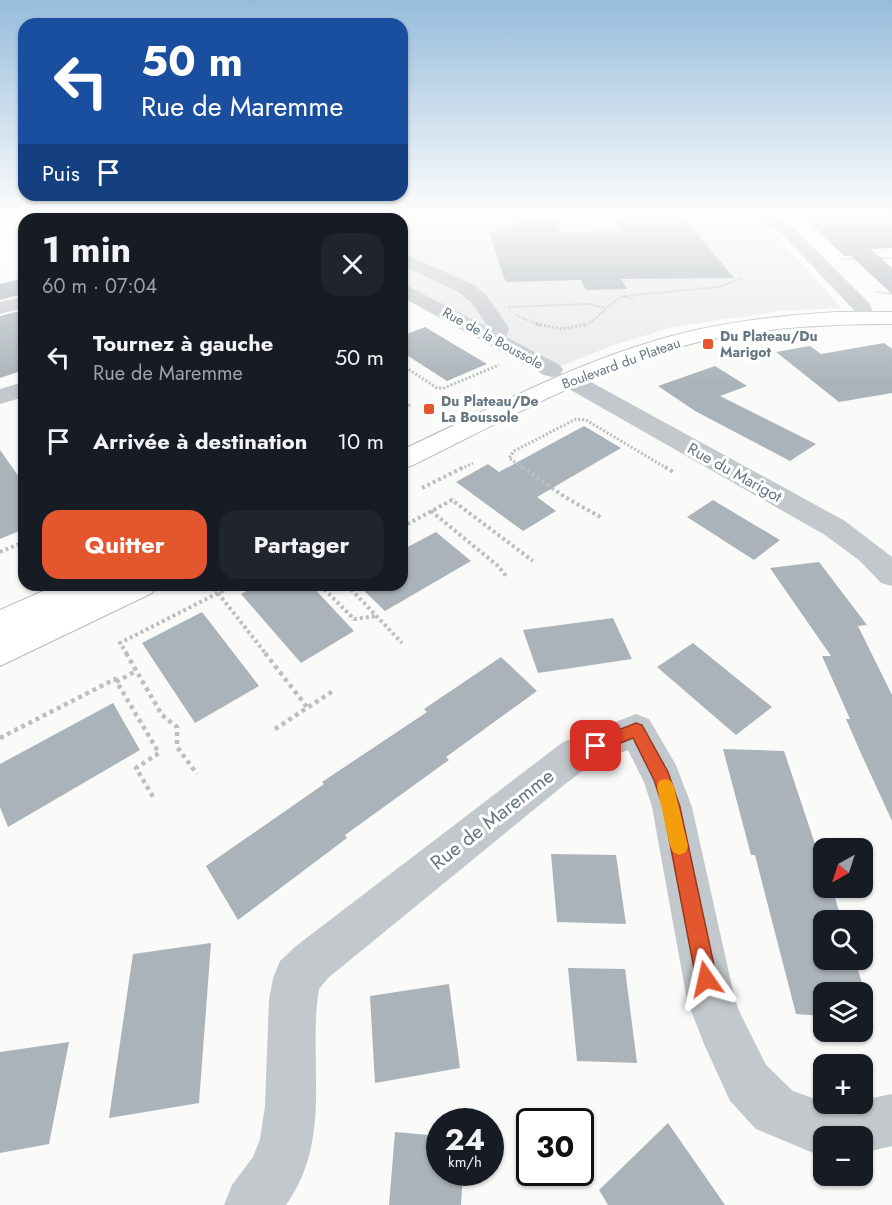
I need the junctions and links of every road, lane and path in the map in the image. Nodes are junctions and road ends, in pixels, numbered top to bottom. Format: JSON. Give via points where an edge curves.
{"nodes":[{"id":1,"x":428,"y":270,"type":"edge"},
{"id":2,"x":814,"y":270,"type":"edge"},
{"id":3,"x":742,"y":278,"type":"dead end"},
{"id":4,"x":408,"y":292,"type":"edge"},
{"id":5,"x":624,"y":296,"type":"junction"},
{"id":6,"x":634,"y":299,"type":"dead end"},
{"id":7,"x":18,"y":304,"type":"edge"},
{"id":8,"x":892,"y":307,"type":"edge"},
{"id":9,"x":0,"y":308,"type":"edge"},
{"id":10,"x":605,"y":308,"type":"junction"},
{"id":11,"x":857,"y":311,"type":"junction"},
{"id":12,"x":892,"y":318,"type":"edge"},
{"id":13,"x":495,"y":338,"type":"junction"},
{"id":14,"x":499,"y":364,"type":"dead end"},
{"id":15,"x":408,"y":369,"type":"edge"},
{"id":16,"x":561,"y":375,"type":"junction"},
{"id":17,"x":18,"y":391,"type":"edge"},
{"id":18,"x":0,"y":397,"type":"edge"},
{"id":19,"x":408,"y":439,"type":"edge"},
{"id":20,"x":408,"y":457,"type":"edge"},
{"id":21,"x":473,"y":463,"type":"dead end"},
{"id":22,"x":675,"y":473,"type":"dead end"},
{"id":23,"x":422,"y":488,"type":"dead end"},
{"id":24,"x":431,"y":511,"type":"junction"},
{"id":25,"x":602,"y":518,"type":"dead end"},
{"id":26,"x":408,"y":524,"type":"edge"},
{"id":27,"x":18,"y":544,"type":"edge"},
{"id":28,"x":0,"y":552,"type":"edge"},
{"id":29,"x":533,"y":561,"type":"dead end"},
{"id":30,"x":891,"y":573,"type":"edge"},
{"id":31,"x":507,"y":578,"type":"dead end"},
{"id":32,"x":74,"y":591,"type":"edge"},
{"id":33,"x":128,"y":591,"type":"edge"},
{"id":34,"x":222,"y":591,"type":"edge"},
{"id":35,"x":326,"y":591,"type":"edge"},
{"id":36,"x":353,"y":591,"type":"edge"},
{"id":37,"x":218,"y":593,"type":"junction"},
{"id":38,"x":377,"y":616,"type":"junction"},
{"id":39,"x":0,"y":625,"type":"edge"},
{"id":40,"x":402,"y":643,"type":"dead end"},
{"id":41,"x":0,"y":652,"type":"edge"},
{"id":42,"x":136,"y":671,"type":"junction"},
{"id":43,"x":116,"y":682,"type":"junction"},
{"id":44,"x":333,"y":691,"type":"dead end"},
{"id":45,"x":308,"y":707,"type":"junction"},
{"id":46,"x":274,"y":729,"type":"dead end"},
{"id":47,"x":0,"y":738,"type":"edge"},
{"id":48,"x":197,"y":774,"type":"dead end"},
{"id":49,"x":155,"y":800,"type":"dead end"},
{"id":50,"x":892,"y":1120,"type":"edge"},
{"id":51,"x":252,"y":1205,"type":"edge"}],
"edges":[{"from":1,"to":13,"type":"street","via":[[479,299],[499,328]]},
{"from":2,"to":11,"type":"street"},
{"from":3,"to":5,"type":"path","via":[[693,291]]},
{"from":4,"to":13,"type":"street","name":"Rue de la Boussole"},
{"from":5,"to":6,"type":"path"},
{"from":5,"to":10,"type":"path"},
{"from":7,"to":9,"type":"street"},
{"from":8,"to":11,"type":"main road","name":"Boulevard du Plateau"},
{"from":10,"to":10,"type":"path","via":[[591,322],[567,329],[534,324],[502,307],[589,304]]},
{"from":11,"to":12,"type":"main road","name":"Boulevard du Plateau"},
{"from":11,"to":16,"type":"main road","name":"Boulevard du Plateau","via":[[690,338]]},
{"from":13,"to":16,"type":"street","name":"Rue de la Boussole"},
{"from":14,"to":15,"type":"path","via":[[444,388],[437,388]]},
{"from":16,"to":19,"type":"main road","name":"Boulevard du Plateau"},
{"from":16,"to":20,"type":"main road","name":"Boulevard du Plateau"},
{"from":16,"to":30,"type":"street","name":"Rue du Marigot","via":[[818,518]]},
{"from":17,"to":18,"type":"street"},
{"from":21,"to":23,"type":"path"},
{"from":22,"to":25,"type":"path","via":[[586,420],[576,419],[514,451],[509,458]]},
{"from":24,"to":26,"type":"path"},
{"from":24,"to":29,"type":"path","via":[[452,500]]},
{"from":24,"to":31,"type":"path","via":[[498,566]]},
{"from":27,"to":28,"type":"path"},
{"from":32,"to":39,"type":"main road"},
{"from":33,"to":41,"type":"main road"},
{"from":34,"to":37,"type":"path"},
{"from":35,"to":38,"type":"path","via":[[354,619]]},
{"from":36,"to":38,"type":"path"},
{"from":37,"to":42,"type":"path","via":[[120,643]]},
{"from":37,"to":45,"type":"path"},
{"from":38,"to":40,"type":"path"},
{"from":42,"to":43,"type":"path"},
{"from":42,"to":48,"type":"path","via":[[162,715],[177,727],[177,747]]},
{"from":43,"to":47,"type":"path","via":[[115,679]]},
{"from":43,"to":49,"type":"path","via":[[159,753],[136,768]]},
{"from":44,"to":45,"type":"path"},
{"from":45,"to":46,"type":"path"},
{"from":50,"to":51,"type":"street","name":"Rue de Maremme","via":[[853,1129],[818,1128],[775,1110],[748,1083],[711,1000],[672,807],[662,778],[636,730],[576,754],[550,773],[297,978],[287,1139],[274,1175]]}]}
